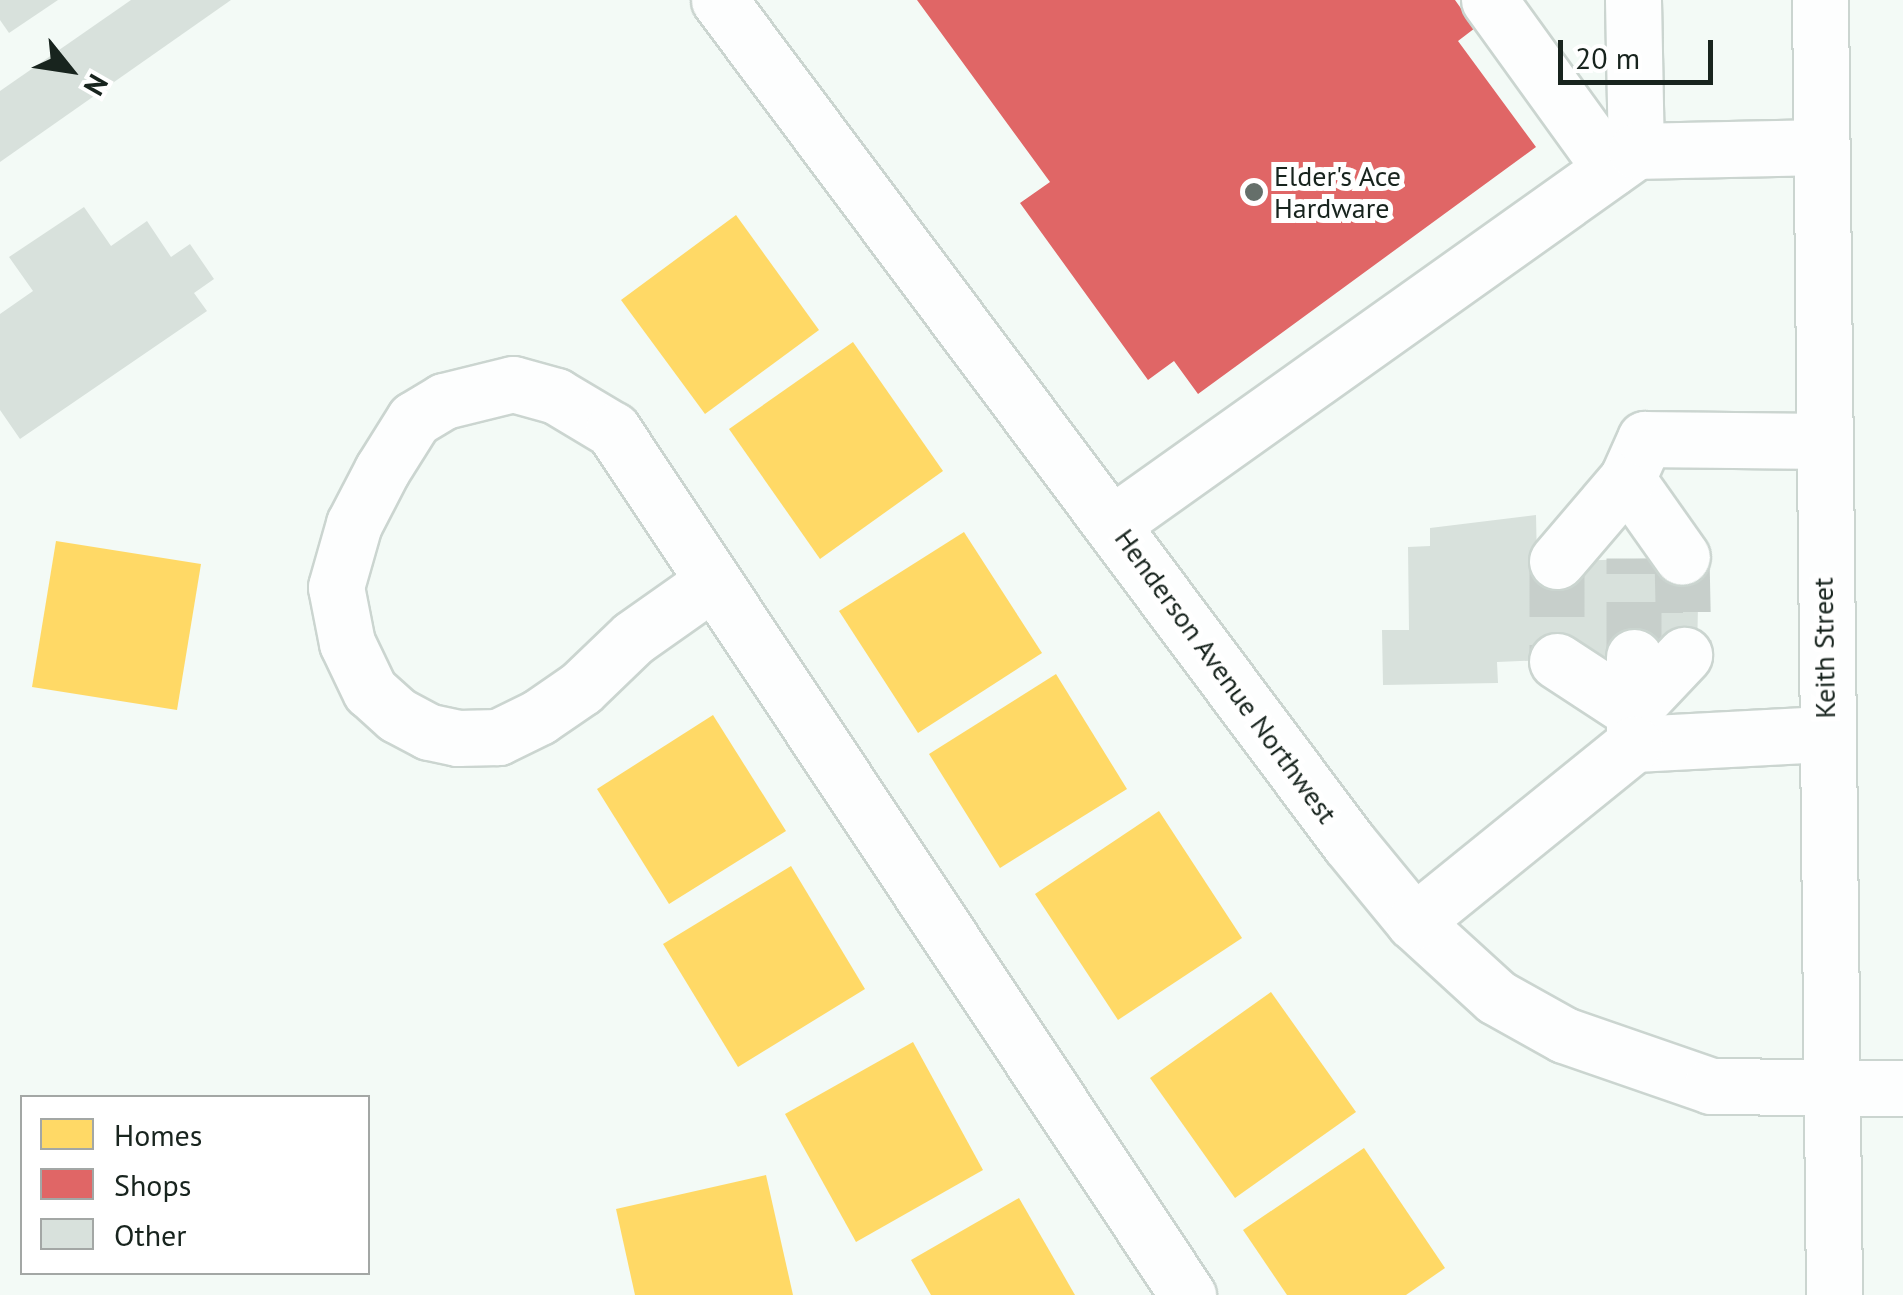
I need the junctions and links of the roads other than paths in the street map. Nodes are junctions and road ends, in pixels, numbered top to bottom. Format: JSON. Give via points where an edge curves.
{"nodes":[{"id":1,"x":719,"y":0,"type":"edge"},
{"id":2,"x":1489,"y":0,"type":"edge"},
{"id":3,"x":1634,"y":0,"type":"edge"},
{"id":4,"x":1820,"y":0,"type":"edge"},
{"id":5,"x":1820,"y":146,"type":"junction"},
{"id":6,"x":1624,"y":160,"type":"junction"},
{"id":7,"x":1822,"y":441,"type":"junction"},
{"id":8,"x":1627,"y":479,"type":"junction"},
{"id":9,"x":1113,"y":522,"type":"junction"},
{"id":10,"x":1658,"y":558,"type":"tunnel mouth"},
{"id":11,"x":1557,"y":560,"type":"tunnel mouth"},
{"id":12,"x":711,"y":583,"type":"junction"},
{"id":13,"x":1557,"y":660,"type":"dead end"},
{"id":14,"x":1646,"y":691,"type":"junction"},
{"id":15,"x":1825,"y":734,"type":"junction"},
{"id":16,"x":1414,"y":922,"type":"junction"},
{"id":17,"x":1830,"y":1088,"type":"junction"},
{"id":18,"x":1903,"y":1088,"type":"edge"},
{"id":19,"x":1188,"y":1295,"type":"edge"},
{"id":20,"x":1834,"y":1295,"type":"edge"}],
"edges":[{"from":1,"to":9,"type":"street","name":"Henderson Avenue Northwest"},
{"from":2,"to":6,"type":"street"},
{"from":3,"to":6,"type":"street"},
{"from":4,"to":5,"type":"street","name":"Keith Street"},
{"from":5,"to":6,"type":"street"},
{"from":5,"to":7,"type":"street","name":"Keith Street"},
{"from":6,"to":9,"type":"street"},
{"from":7,"to":8,"type":"street","via":[[1645,439]]},
{"from":7,"to":15,"type":"street","name":"Keith Street"},
{"from":8,"to":10,"type":"street"},
{"from":8,"to":11,"type":"street"},
{"from":9,"to":16,"type":"street","name":"Henderson Avenue Northwest"},
{"from":12,"to":12,"type":"street","via":[[613,430],[556,396],[513,384],[444,401],[414,418],[354,524],[336,587],[347,643],[370,691],[397,716],[458,738],[498,737],[539,717]]},
{"from":12,"to":19,"type":"street"},
{"from":13,"to":14,"type":"street"},
{"from":14,"to":15,"type":"street"},
{"from":14,"to":16,"type":"street"},
{"from":15,"to":17,"type":"street","name":"Keith Street"},
{"from":16,"to":17,"type":"street","name":"Henderson Avenue Northwest","via":[[1496,996],[1564,1035],[1711,1086]]},
{"from":17,"to":18,"type":"street","name":"Henderson Avenue Northwest"},
{"from":17,"to":20,"type":"street","name":"Keith Street"}]}
